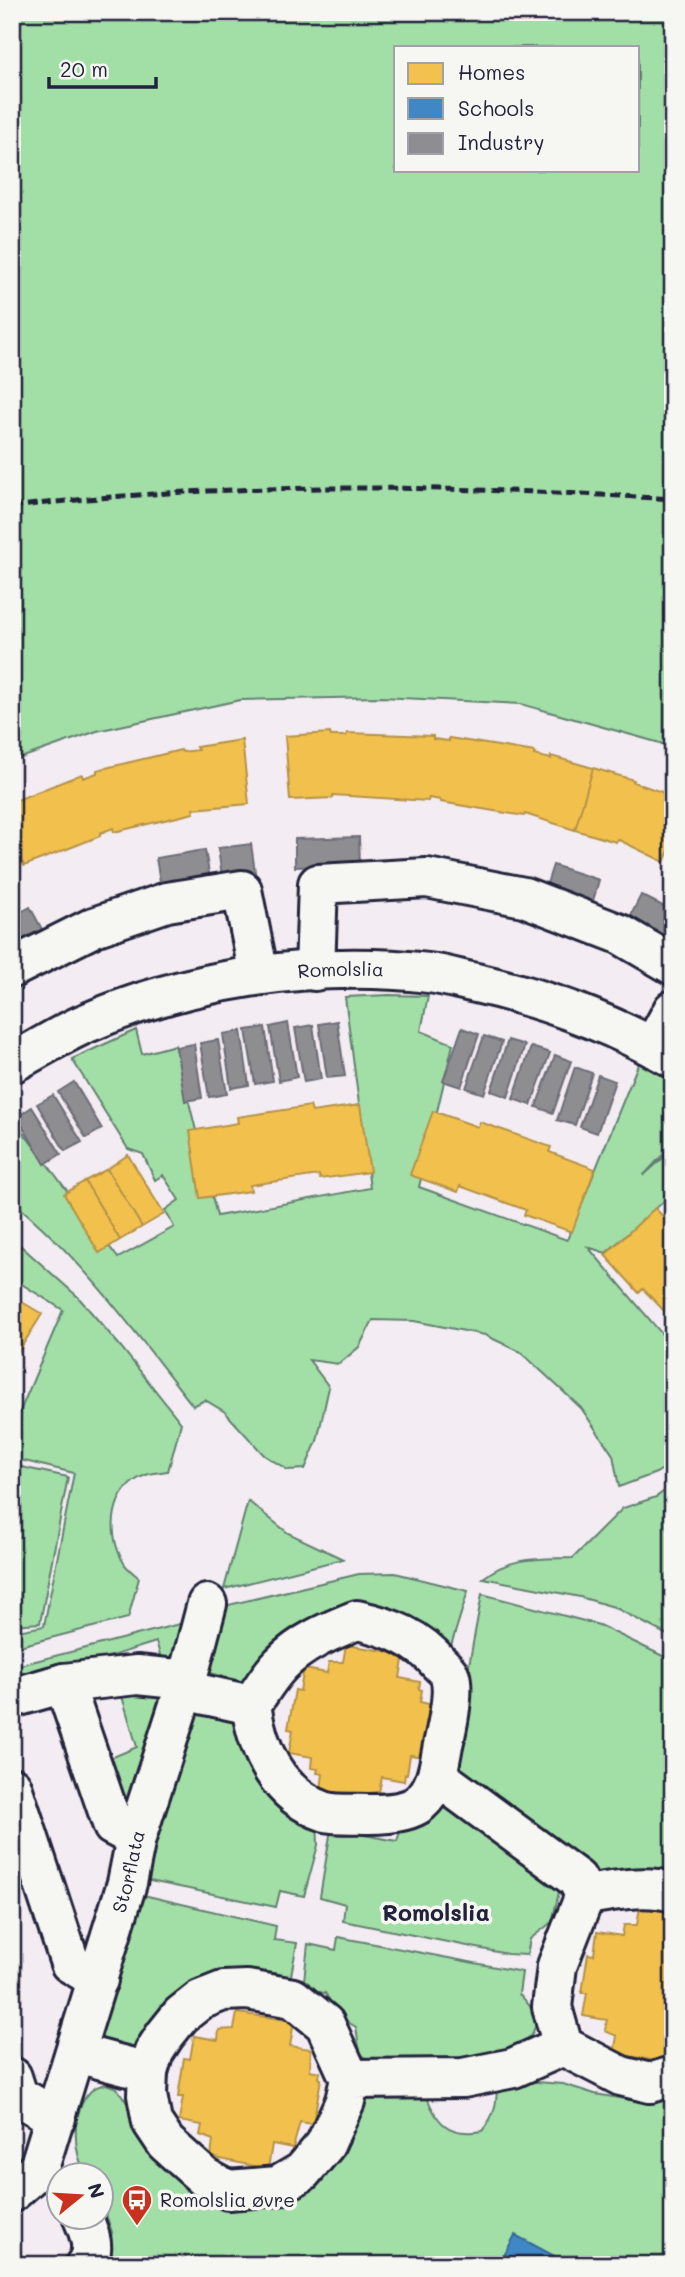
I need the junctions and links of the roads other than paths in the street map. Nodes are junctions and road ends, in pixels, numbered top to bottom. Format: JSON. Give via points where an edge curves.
{"nodes":[{"id":1,"x":673,"y":965,"type":"edge"},
{"id":2,"x":12,"y":968,"type":"edge"},
{"id":3,"x":315,"y":971,"type":"junction"},
{"id":4,"x":260,"y":975,"type":"junction"},
{"id":5,"x":673,"y":1010,"type":"edge"},
{"id":6,"x":663,"y":1053,"type":"edge"},
{"id":7,"x":12,"y":1063,"type":"edge"},
{"id":8,"x":207,"y":1604,"type":"dead end"},
{"id":9,"x":64,"y":1683,"type":"junction"},
{"id":10,"x":185,"y":1685,"type":"junction"},
{"id":11,"x":12,"y":1698,"type":"edge"},
{"id":12,"x":251,"y":1705,"type":"junction"},
{"id":13,"x":437,"y":1776,"type":"junction"},
{"id":14,"x":12,"y":1787,"type":"edge"},
{"id":15,"x":136,"y":1838,"type":"junction"},
{"id":16,"x":673,"y":1892,"type":"edge"},
{"id":17,"x":585,"y":1895,"type":"junction"},
{"id":18,"x":98,"y":1980,"type":"junction"},
{"id":19,"x":563,"y":2046,"type":"junction"},
{"id":20,"x":76,"y":2053,"type":"junction"},
{"id":21,"x":148,"y":2072,"type":"junction"},
{"id":22,"x":673,"y":2076,"type":"edge"},
{"id":23,"x":12,"y":2077,"type":"edge"},
{"id":24,"x":350,"y":2079,"type":"junction"},
{"id":25,"x":56,"y":2118,"type":"junction"},
{"id":26,"x":37,"y":2183,"type":"edge"},
{"id":27,"x":89,"y":2232,"type":"edge"},
{"id":28,"x":85,"y":2265,"type":"edge"}],
"edges":[{"from":1,"to":3,"type":"street","via":[[620,934],[524,897],[427,878],[318,884]]},
{"from":2,"to":4,"type":"street","via":[[94,927],[167,902],[242,890]]},
{"from":3,"to":4,"type":"street","name":"Romolslia"},
{"from":3,"to":6,"type":"street","name":"Romolslia","via":[[430,974],[511,991],[587,1015]]},
{"from":4,"to":7,"type":"street","name":"Romolslia","via":[[129,1008],[82,1025]]},
{"from":5,"to":6,"type":"street"},
{"from":8,"to":10,"type":"street","name":"Storflata"},
{"from":9,"to":10,"type":"street","via":[[137,1675]]},
{"from":9,"to":11,"type":"street"},
{"from":9,"to":15,"type":"street","via":[[113,1826]]},
{"from":10,"to":12,"type":"street"},
{"from":10,"to":15,"type":"street","name":"Storflata"},
{"from":12,"to":13,"type":"street","via":[[255,1732],[274,1773],[299,1799],[328,1812],[384,1814],[417,1805],[431,1792]]},
{"from":12,"to":13,"type":"street","via":[[280,1665],[311,1641],[357,1620],[377,1624],[428,1650],[450,1676],[450,1710]]},
{"from":13,"to":17,"type":"street","via":[[577,1879]]},
{"from":14,"to":18,"type":"street","via":[[70,1963]]},
{"from":15,"to":18,"type":"street","name":"Storflata"},
{"from":16,"to":17,"type":"street","via":[[631,1888]]},
{"from":17,"to":19,"type":"street","via":[[556,1966],[552,2007]]},
{"from":18,"to":20,"type":"street","name":"Storflata"},
{"from":19,"to":22,"type":"street","via":[[621,2076],[650,2083]]},
{"from":19,"to":24,"type":"street","via":[[513,2068],[463,2078]]},
{"from":20,"to":21,"type":"street"},
{"from":20,"to":25,"type":"street","name":"Storflata"},
{"from":21,"to":24,"type":"street","via":[[154,2052],[181,2015],[200,2000],[223,1991],[247,1990],[293,1998],[325,2024]]},
{"from":21,"to":24,"type":"street","via":[[152,2122],[166,2143],[204,2177],[228,2190],[278,2186],[302,2172],[325,2145]]},
{"from":23,"to":25,"type":"street","via":[[18,2096]]},
{"from":25,"to":26,"type":"street","name":"Storflata"},
{"from":27,"to":28,"type":"street"}]}
